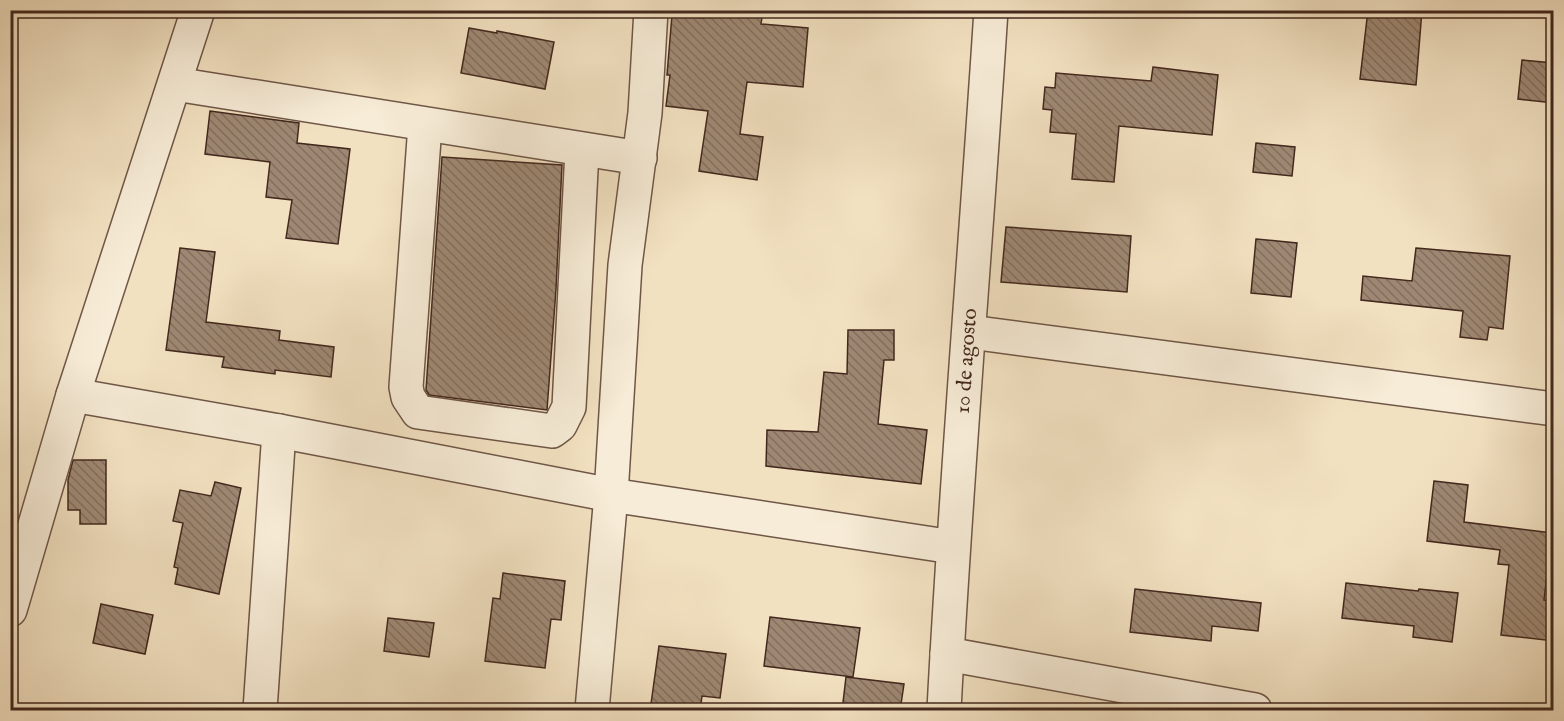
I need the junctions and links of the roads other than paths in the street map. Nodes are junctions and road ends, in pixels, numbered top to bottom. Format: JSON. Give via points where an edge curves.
{"nodes":[{"id":1,"x":198,"y":10,"type":"edge"},
{"id":2,"x":651,"y":10,"type":"edge"},
{"id":3,"x":991,"y":10,"type":"edge"},
{"id":4,"x":175,"y":84,"type":"junction"},
{"id":5,"x":425,"y":125,"type":"junction"},
{"id":6,"x":582,"y":150,"type":"junction"},
{"id":7,"x":640,"y":158,"type":"junction"},
{"id":8,"x":970,"y":332,"type":"junction"},
{"id":9,"x":73,"y":394,"type":"junction"},
{"id":10,"x":1554,"y":409,"type":"edge"},
{"id":11,"x":279,"y":431,"type":"junction"},
{"id":12,"x":611,"y":495,"type":"junction"},
{"id":13,"x":953,"y":547,"type":"junction"},
{"id":14,"x":10,"y":610,"type":"edge"},
{"id":15,"x":947,"y":654,"type":"junction"},
{"id":16,"x":260,"y":711,"type":"edge"},
{"id":17,"x":592,"y":711,"type":"edge"},
{"id":18,"x":944,"y":711,"type":"edge"},
{"id":19,"x":1255,"y":711,"type":"edge"}],
"edges":[{"from":1,"to":4,"type":"street"},
{"from":2,"to":7,"type":"street"},
{"from":3,"to":8,"type":"street","name":"10 de agosto"},
{"from":4,"to":5,"type":"street"},
{"from":4,"to":9,"type":"street"},
{"from":5,"to":6,"type":"street"},
{"from":5,"to":6,"type":"street","via":[[406,387],[418,412],[552,431],[560,425],[568,407]]},
{"from":6,"to":7,"type":"street"},
{"from":7,"to":12,"type":"street","via":[[625,265]]},
{"from":8,"to":10,"type":"street"},
{"from":8,"to":13,"type":"street","name":"10 de agosto"},
{"from":9,"to":11,"type":"street"},
{"from":9,"to":14,"type":"street"},
{"from":11,"to":12,"type":"street"},
{"from":11,"to":16,"type":"street"},
{"from":12,"to":13,"type":"street"},
{"from":12,"to":17,"type":"street"},
{"from":13,"to":15,"type":"street","name":"10 de agosto"},
{"from":15,"to":18,"type":"street","name":"10 de agosto"},
{"from":15,"to":19,"type":"street"}]}
